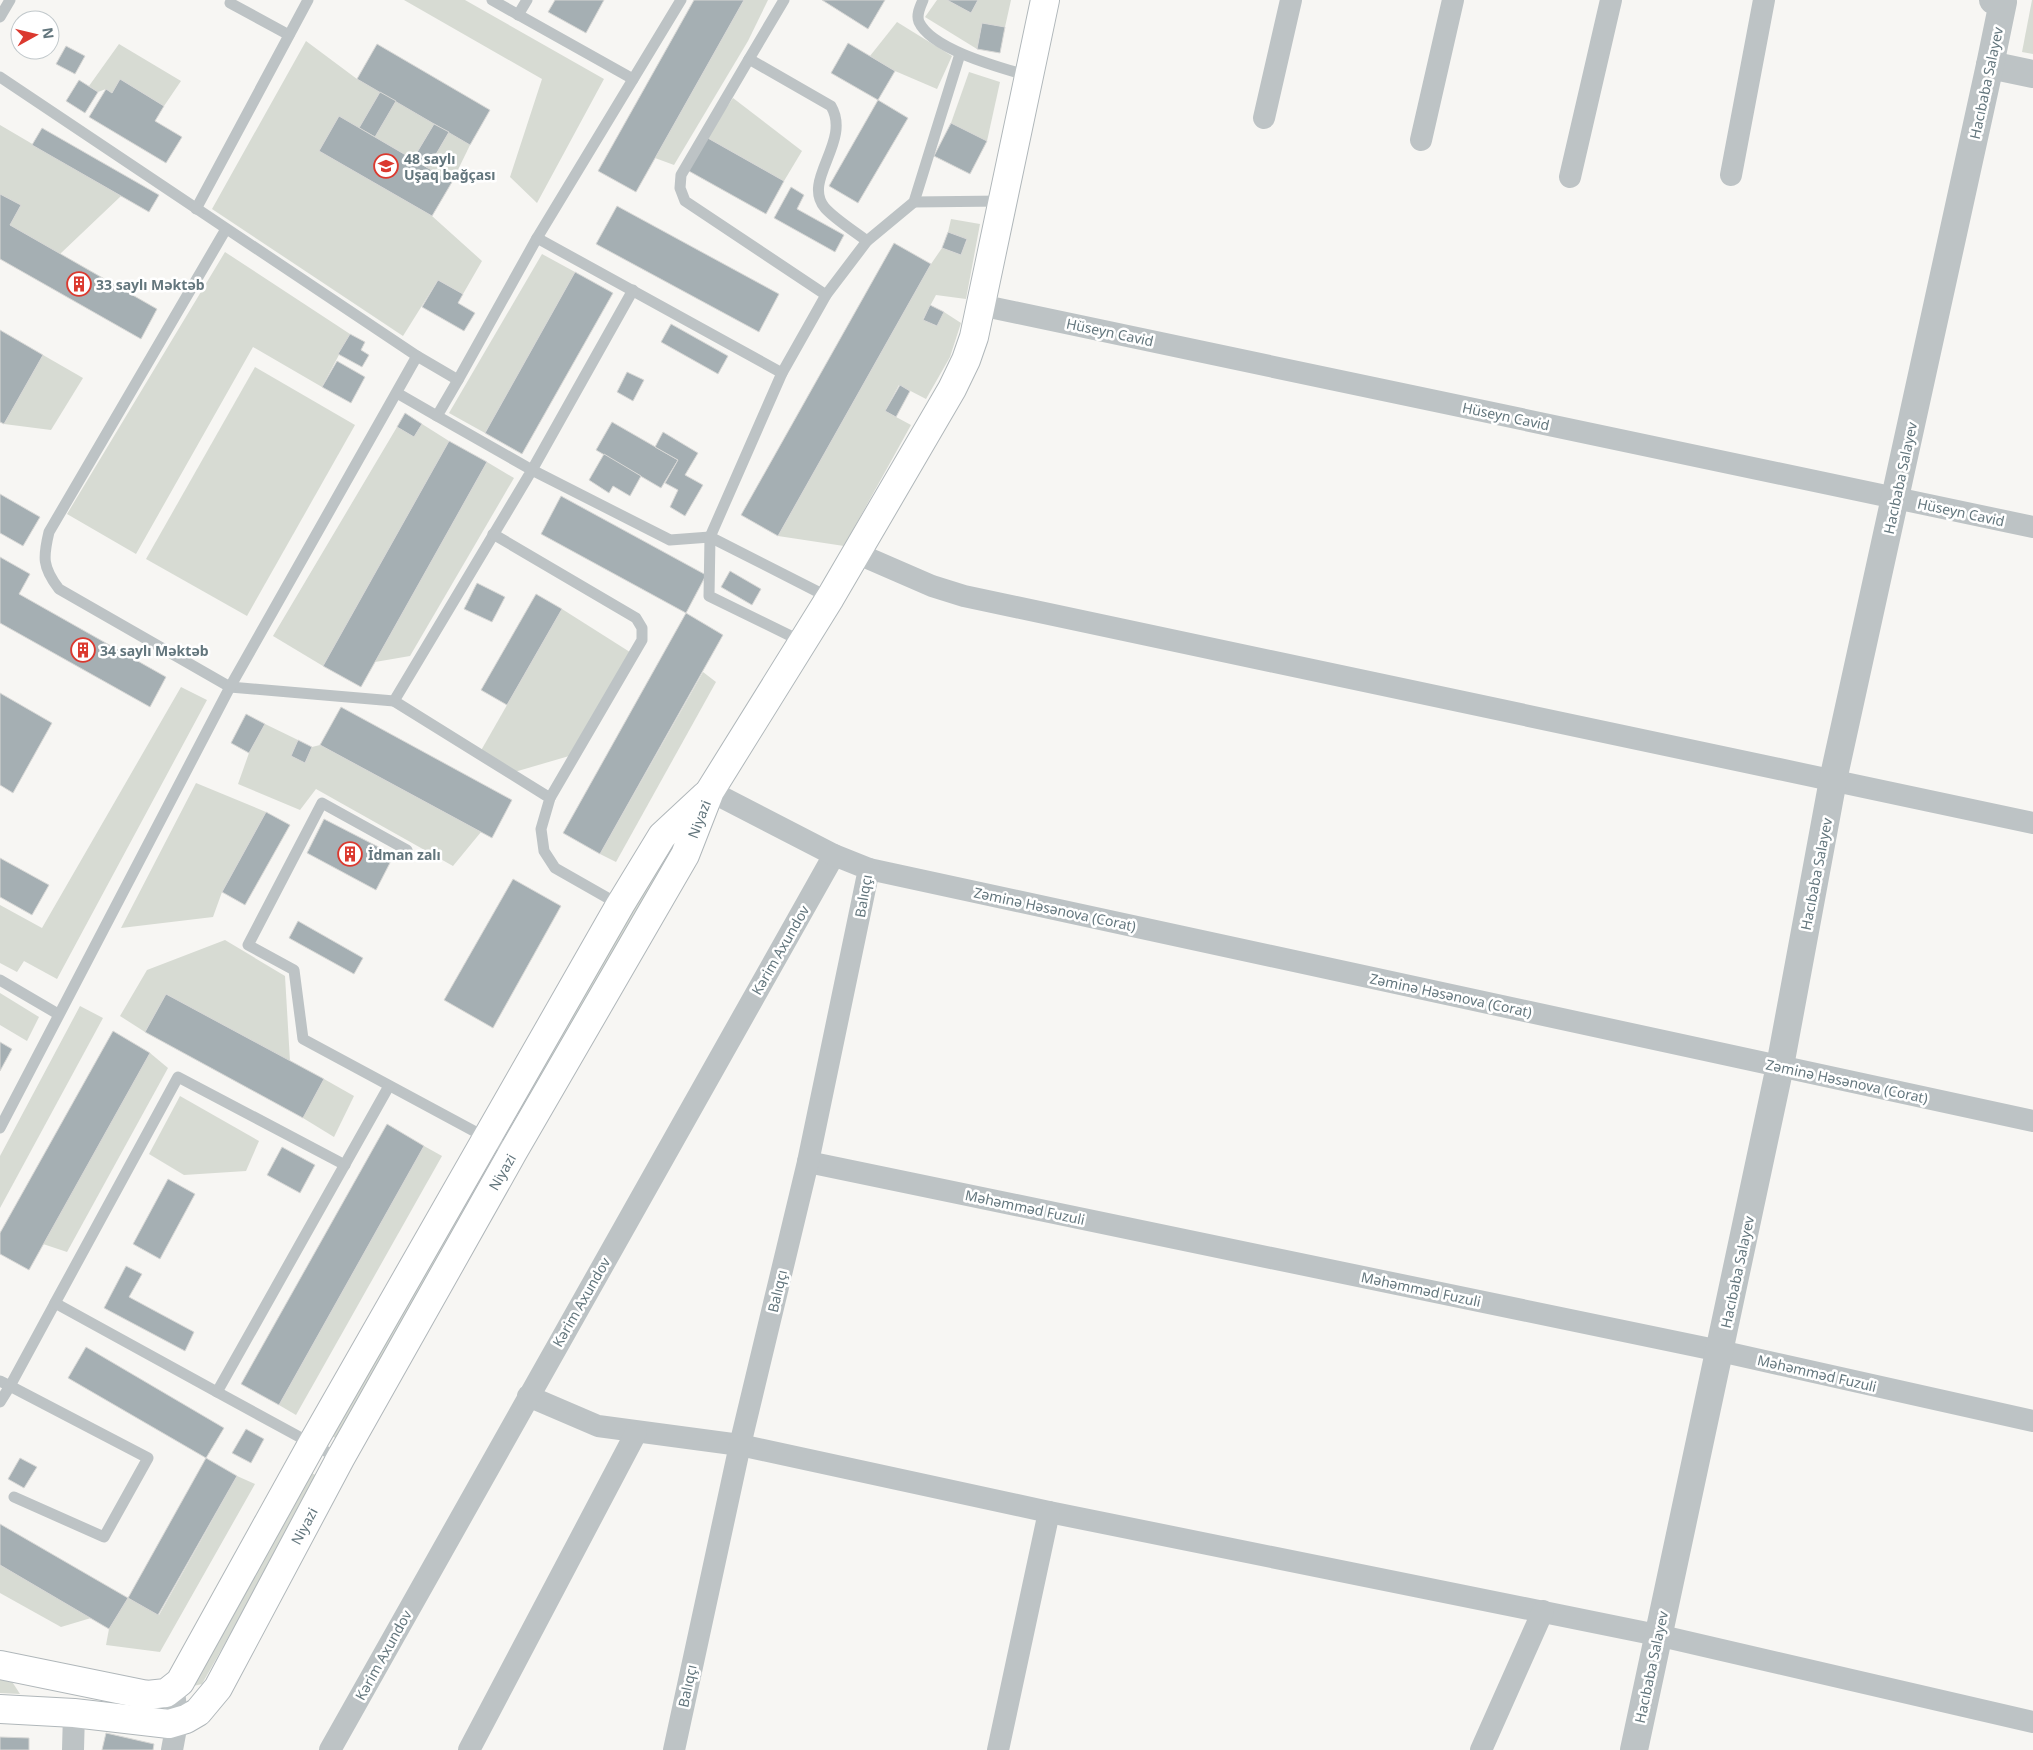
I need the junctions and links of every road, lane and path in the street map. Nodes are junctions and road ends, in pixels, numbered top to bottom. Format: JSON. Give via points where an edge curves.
{"nodes":[{"id":1,"x":10,"y":0,"type":"edge"},
{"id":2,"x":308,"y":0,"type":"edge"},
{"id":3,"x":492,"y":0,"type":"edge"},
{"id":4,"x":527,"y":0,"type":"edge"},
{"id":5,"x":681,"y":0,"type":"edge"},
{"id":6,"x":784,"y":0,"type":"edge"},
{"id":7,"x":923,"y":0,"type":"edge"},
{"id":8,"x":1045,"y":0,"type":"edge"},
{"id":9,"x":1291,"y":0,"type":"edge"},
{"id":10,"x":1453,"y":0,"type":"edge"},
{"id":11,"x":1610,"y":0,"type":"edge"},
{"id":12,"x":1764,"y":0,"type":"edge"},
{"id":13,"x":2000,"y":1,"type":"edge"},
{"id":14,"x":230,"y":3,"type":"dead end"},
{"id":15,"x":518,"y":15,"type":"junction"},
{"id":16,"x":0,"y":17,"type":"edge"},
{"id":17,"x":289,"y":36,"type":"junction"},
{"id":18,"x":960,"y":54,"type":"junction"},
{"id":19,"x":749,"y":59,"type":"junction"},
{"id":20,"x":1990,"y":65,"type":"junction"},
{"id":21,"x":2033,"y":74,"type":"edge"},
{"id":22,"x":1029,"y":76,"type":"junction"},
{"id":23,"x":0,"y":77,"type":"edge"},
{"id":24,"x":633,"y":79,"type":"junction"},
{"id":25,"x":1264,"y":118,"type":"dead end"},
{"id":26,"x":1421,"y":140,"type":"dead end"},
{"id":27,"x":1731,"y":175,"type":"dead end"},
{"id":28,"x":1570,"y":177,"type":"dead end"},
{"id":29,"x":1003,"y":201,"type":"junction"},
{"id":30,"x":914,"y":202,"type":"junction"},
{"id":31,"x":196,"y":209,"type":"junction"},
{"id":32,"x":226,"y":229,"type":"junction"},
{"id":33,"x":537,"y":238,"type":"junction"},
{"id":34,"x":867,"y":241,"type":"junction"},
{"id":35,"x":633,"y":290,"type":"junction"},
{"id":36,"x":826,"y":295,"type":"junction"},
{"id":37,"x":980,"y":305,"type":"junction"},
{"id":38,"x":417,"y":356,"type":"junction"},
{"id":39,"x":782,"y":373,"type":"junction"},
{"id":40,"x":458,"y":380,"type":"junction"},
{"id":41,"x":397,"y":393,"type":"junction"},
{"id":42,"x":437,"y":416,"type":"junction"},
{"id":43,"x":532,"y":470,"type":"junction"},
{"id":44,"x":1896,"y":498,"type":"junction"},
{"id":45,"x":2033,"y":526,"type":"edge"},
{"id":46,"x":493,"y":534,"type":"junction"},
{"id":47,"x":710,"y":536,"type":"junction"},
{"id":48,"x":856,"y":553,"type":"junction"},
{"id":49,"x":830,"y":598,"type":"junction"},
{"id":50,"x":803,"y":642,"type":"junction"},
{"id":51,"x":230,"y":687,"type":"junction"},
{"id":52,"x":394,"y":701,"type":"junction"},
{"id":53,"x":1833,"y":780,"type":"junction"},
{"id":54,"x":710,"y":791,"type":"junction"},
{"id":55,"x":550,"y":798,"type":"junction"},
{"id":56,"x":2033,"y":823,"type":"edge"},
{"id":57,"x":407,"y":850,"type":"dead end"},
{"id":58,"x":834,"y":855,"type":"junction"},
{"id":59,"x":869,"y":869,"type":"junction"},
{"id":60,"x":620,"y":905,"type":"junction"},
{"id":61,"x":0,"y":980,"type":"edge"},
{"id":62,"x":58,"y":1014,"type":"junction"},
{"id":63,"x":1780,"y":1066,"type":"junction"},
{"id":64,"x":389,"y":1086,"type":"junction"},
{"id":65,"x":2033,"y":1121,"type":"edge"},
{"id":66,"x":0,"y":1128,"type":"edge"},
{"id":67,"x":487,"y":1138,"type":"junction"},
{"id":68,"x":513,"y":1152,"type":"junction"},
{"id":69,"x":808,"y":1162,"type":"junction"},
{"id":70,"x":345,"y":1165,"type":"junction"},
{"id":71,"x":55,"y":1303,"type":"junction"},
{"id":72,"x":1720,"y":1351,"type":"junction"},
{"id":73,"x":5,"y":1383,"type":"edge"},
{"id":74,"x":218,"y":1392,"type":"junction"},
{"id":75,"x":528,"y":1396,"type":"junction"},
{"id":76,"x":0,"y":1402,"type":"edge"},
{"id":77,"x":2033,"y":1421,"type":"edge"},
{"id":78,"x":636,"y":1433,"type":"junction"},
{"id":79,"x":312,"y":1444,"type":"junction"},
{"id":80,"x":740,"y":1445,"type":"junction"},
{"id":81,"x":340,"y":1459,"type":"junction"},
{"id":82,"x":14,"y":1497,"type":"dead end"},
{"id":83,"x":1049,"y":1512,"type":"junction"},
{"id":84,"x":1543,"y":1611,"type":"junction"},
{"id":85,"x":1657,"y":1635,"type":"junction"},
{"id":86,"x":0,"y":1665,"type":"edge"},
{"id":87,"x":174,"y":1688,"type":"junction"},
{"id":88,"x":0,"y":1709,"type":"edge"},
{"id":89,"x":74,"y":1712,"type":"junction"},
{"id":90,"x":2033,"y":1722,"type":"edge"},
{"id":91,"x":177,"y":1723,"type":"junction"},
{"id":92,"x":72,"y":1750,"type":"edge"},
{"id":93,"x":172,"y":1750,"type":"edge"},
{"id":94,"x":330,"y":1750,"type":"edge"},
{"id":95,"x":469,"y":1750,"type":"edge"},
{"id":96,"x":674,"y":1750,"type":"edge"},
{"id":97,"x":998,"y":1750,"type":"edge"},
{"id":98,"x":1480,"y":1750,"type":"edge"},
{"id":99,"x":1634,"y":1750,"type":"edge"}],
"edges":[{"from":1,"to":16,"type":"lane"},
{"from":2,"to":17,"type":"lane"},
{"from":3,"to":15,"type":"lane"},
{"from":4,"to":15,"type":"lane"},
{"from":5,"to":24,"type":"lane"},
{"from":6,"to":19,"type":"lane"},
{"from":7,"to":18,"type":"lane","via":[[918,20],[924,30]]},
{"from":8,"to":22,"type":"main road"},
{"from":9,"to":25,"type":"street"},
{"from":10,"to":26,"type":"street"},
{"from":11,"to":28,"type":"street"},
{"from":12,"to":27,"type":"street"},
{"from":13,"to":20,"type":"street","name":"Hacıbaba Salayev"},
{"from":14,"to":17,"type":"lane"},
{"from":15,"to":24,"type":"lane"},
{"from":17,"to":31,"type":"lane"},
{"from":18,"to":22,"type":"lane"},
{"from":18,"to":30,"type":"lane"},
{"from":19,"to":34,"type":"lane","via":[[831,106],[838,118],[837,131],[819,180],[818,194],[824,207]]},
{"from":19,"to":36,"type":"lane","via":[[681,175],[680,188],[685,201]]},
{"from":20,"to":21,"type":"street"},
{"from":20,"to":44,"type":"street","name":"Hacıbaba Salayev"},
{"from":22,"to":29,"type":"main road"},
{"from":23,"to":31,"type":"lane"},
{"from":24,"to":33,"type":"lane"},
{"from":29,"to":30,"type":"lane"},
{"from":29,"to":37,"type":"main road"},
{"from":30,"to":34,"type":"lane"},
{"from":31,"to":32,"type":"lane"},
{"from":32,"to":38,"type":"lane"},
{"from":32,"to":51,"type":"lane","via":[[49,532],[44,556],[59,589]]},
{"from":33,"to":35,"type":"lane"},
{"from":33,"to":40,"type":"lane"},
{"from":34,"to":36,"type":"lane"},
{"from":35,"to":39,"type":"lane"},
{"from":35,"to":43,"type":"lane"},
{"from":36,"to":39,"type":"lane"},
{"from":37,"to":44,"type":"street","name":"Hüseyn Cavid"},
{"from":37,"to":48,"type":"main road","via":[[974,337],[962,368]]},
{"from":38,"to":40,"type":"lane"},
{"from":38,"to":41,"type":"lane"},
{"from":39,"to":47,"type":"lane"},
{"from":40,"to":42,"type":"lane"},
{"from":41,"to":42,"type":"lane"},
{"from":41,"to":51,"type":"lane"},
{"from":42,"to":43,"type":"lane"},
{"from":43,"to":46,"type":"lane"},
{"from":43,"to":47,"type":"lane","via":[[670,540]]},
{"from":44,"to":45,"type":"street","name":"Hüseyn Cavid"},
{"from":44,"to":53,"type":"street","name":"Hacıbaba Salayev"},
{"from":46,"to":52,"type":"lane"},
{"from":46,"to":55,"type":"lane","via":[[636,618],[642,628],[642,640]]},
{"from":47,"to":49,"type":"lane"},
{"from":47,"to":50,"type":"lane","via":[[709,596]]},
{"from":48,"to":49,"type":"main road"},
{"from":48,"to":53,"type":"street","via":[[932,586],[964,596]]},
{"from":49,"to":50,"type":"main road"},
{"from":50,"to":54,"type":"main road"},
{"from":51,"to":52,"type":"lane"},
{"from":51,"to":62,"type":"lane"},
{"from":52,"to":55,"type":"lane"},
{"from":53,"to":56,"type":"street"},
{"from":53,"to":63,"type":"street","name":"Hacıbaba Salayev"},
{"from":54,"to":58,"type":"street","name":"Balıqçı"},
{"from":54,"to":60,"type":"main road","name":"Niyazi","via":[[662,836]]},
{"from":54,"to":68,"type":"main road","name":"Niyazi","via":[[685,855]]},
{"from":55,"to":60,"type":"lane","via":[[541,829],[544,851],[556,868]]},
{"from":57,"to":64,"type":"lane","via":[[322,803],[248,945],[294,970],[303,1039]]},
{"from":58,"to":59,"type":"street","name":"Balıqçı"},
{"from":58,"to":75,"type":"street","name":"Kərim Axundov"},
{"from":59,"to":63,"type":"street","name":"Zəminə Həsənova (Corat)"},
{"from":59,"to":69,"type":"street","name":"Balıqçı"},
{"from":60,"to":67,"type":"main road","name":"Niyazi"},
{"from":61,"to":62,"type":"lane"},
{"from":62,"to":66,"type":"lane"},
{"from":63,"to":65,"type":"street","name":"Zəminə Həsənova (Corat)"},
{"from":63,"to":72,"type":"street","name":"Hacıbaba Salayev"},
{"from":64,"to":67,"type":"lane"},
{"from":64,"to":70,"type":"lane"},
{"from":67,"to":68,"type":"lane"},
{"from":67,"to":79,"type":"main road","name":"Niyazi"},
{"from":68,"to":81,"type":"main road","name":"Niyazi"},
{"from":69,"to":72,"type":"street","name":"Məhəmməd Fuzuli"},
{"from":69,"to":80,"type":"street","name":"Balıqçı"},
{"from":70,"to":71,"type":"lane","via":[[178,1077]]},
{"from":70,"to":74,"type":"lane"},
{"from":71,"to":73,"type":"lane"},
{"from":71,"to":74,"type":"lane"},
{"from":72,"to":77,"type":"street","name":"Məhəmməd Fuzuli"},
{"from":72,"to":85,"type":"street","name":"Hacıbaba Salayev"},
{"from":73,"to":76,"type":"lane"},
{"from":73,"to":82,"type":"lane","via":[[148,1458],[104,1537]]},
{"from":74,"to":79,"type":"lane"},
{"from":75,"to":78,"type":"street","via":[[598,1426]]},
{"from":75,"to":94,"type":"street","name":"Kərim Axundov"},
{"from":78,"to":80,"type":"street","via":[[672,1434]]},
{"from":78,"to":95,"type":"street"},
{"from":79,"to":81,"type":"lane"},
{"from":79,"to":87,"type":"main road","name":"Niyazi"},
{"from":80,"to":83,"type":"street"},
{"from":80,"to":96,"type":"street","name":"Balıqçı"},
{"from":81,"to":91,"type":"main road","name":"Niyazi","via":[[218,1688],[204,1707]]},
{"from":83,"to":84,"type":"street"},
{"from":83,"to":97,"type":"street"},
{"from":84,"to":85,"type":"street"},
{"from":84,"to":98,"type":"street"},
{"from":85,"to":90,"type":"street"},
{"from":85,"to":99,"type":"street","name":"Hacıbaba Salayev"},
{"from":86,"to":87,"type":"main road","via":[[133,1694],[156,1695]]},
{"from":87,"to":91,"type":"street"},
{"from":88,"to":89,"type":"main road"},
{"from":89,"to":91,"type":"main road","via":[[161,1724]]},
{"from":89,"to":92,"type":"street"},
{"from":91,"to":93,"type":"street"}]}
